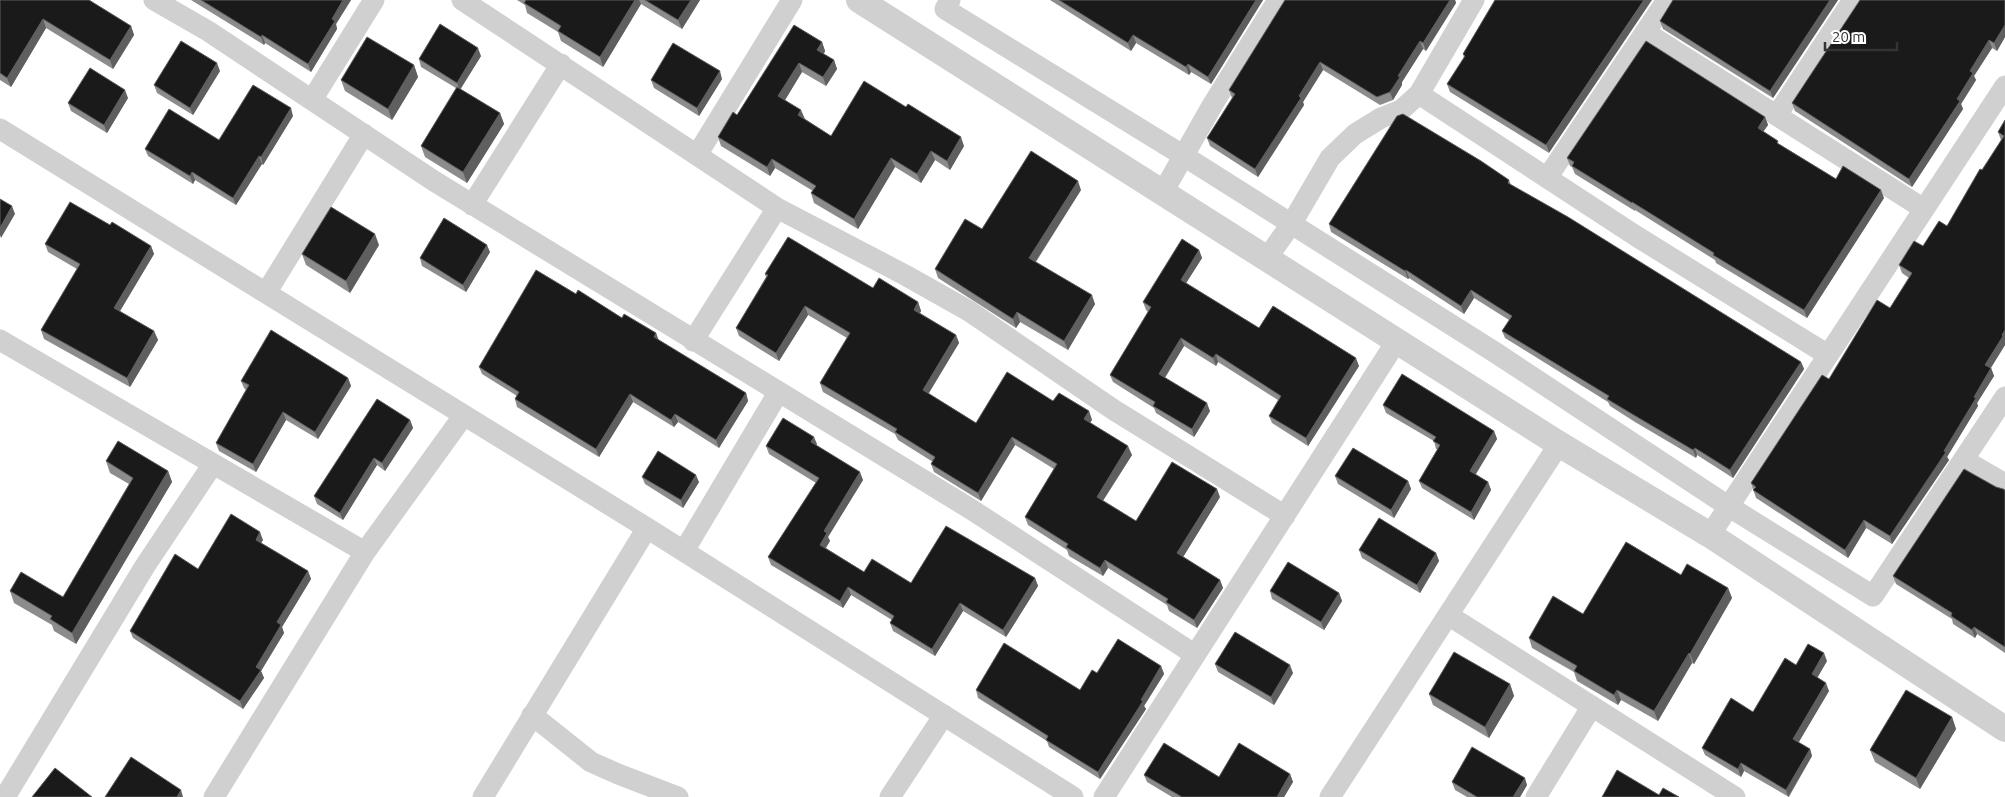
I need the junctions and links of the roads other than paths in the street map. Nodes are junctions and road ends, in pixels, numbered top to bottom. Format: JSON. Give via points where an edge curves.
{"nodes":[{"id":1,"x":154,"y":0,"type":"edge"},
{"id":2,"x":374,"y":0,"type":"edge"},
{"id":3,"x":792,"y":0,"type":"edge"},
{"id":4,"x":859,"y":0,"type":"edge"},
{"id":5,"x":950,"y":0,"type":"edge"},
{"id":6,"x":1278,"y":0,"type":"edge"},
{"id":7,"x":1474,"y":0,"type":"edge"},
{"id":8,"x":1667,"y":0,"type":"edge"},
{"id":9,"x":1853,"y":0,"type":"edge"},
{"id":10,"x":468,"y":1,"type":"edge"},
{"id":11,"x":1645,"y":32,"type":"junction"},
{"id":12,"x":561,"y":64,"type":"junction"},
{"id":13,"x":2005,"y":86,"type":"edge"},
{"id":14,"x":1419,"y":94,"type":"junction"},
{"id":15,"x":312,"y":100,"type":"junction"},
{"id":16,"x":1777,"y":115,"type":"junction"},
{"id":17,"x":0,"y":129,"type":"edge"},
{"id":18,"x":364,"y":134,"type":"junction"},
{"id":19,"x":697,"y":155,"type":"junction"},
{"id":20,"x":1184,"y":156,"type":"junction"},
{"id":21,"x":1547,"y":178,"type":"junction"},
{"id":22,"x":1163,"y":192,"type":"junction"},
{"id":23,"x":472,"y":205,"type":"junction"},
{"id":24,"x":777,"y":208,"type":"junction"},
{"id":25,"x":1924,"y":209,"type":"junction"},
{"id":26,"x":1292,"y":223,"type":"junction"},
{"id":27,"x":1267,"y":258,"type":"junction"},
{"id":28,"x":266,"y":293,"type":"junction"},
{"id":29,"x":0,"y":340,"type":"edge"},
{"id":30,"x":693,"y":341,"type":"junction"},
{"id":31,"x":1396,"y":342,"type":"junction"},
{"id":32,"x":1828,"y":355,"type":"junction"},
{"id":33,"x":778,"y":393,"type":"junction"},
{"id":34,"x":2005,"y":397,"type":"edge"},
{"id":35,"x":464,"y":415,"type":"junction"},
{"id":36,"x":1559,"y":444,"type":"junction"},
{"id":37,"x":1964,"y":460,"type":"junction"},
{"id":38,"x":213,"y":464,"type":"junction"},
{"id":39,"x":2005,"y":484,"type":"edge"},
{"id":40,"x":1728,"y":506,"type":"junction"},
{"id":41,"x":1285,"y":516,"type":"junction"},
{"id":42,"x":648,"y":528,"type":"junction"},
{"id":43,"x":1710,"y":535,"type":"junction"},
{"id":44,"x":684,"y":551,"type":"junction"},
{"id":45,"x":365,"y":552,"type":"junction"},
{"id":46,"x":1448,"y":614,"type":"junction"},
{"id":47,"x":1194,"y":654,"type":"junction"},
{"id":48,"x":1592,"y":706,"type":"junction"},
{"id":49,"x":944,"y":714,"type":"junction"},
{"id":50,"x":532,"y":716,"type":"junction"},
{"id":51,"x":2005,"y":729,"type":"edge"},
{"id":52,"x":5,"y":797,"type":"edge"},
{"id":53,"x":214,"y":797,"type":"edge"},
{"id":54,"x":483,"y":797,"type":"edge"},
{"id":55,"x":678,"y":797,"type":"edge"},
{"id":56,"x":890,"y":797,"type":"edge"},
{"id":57,"x":1073,"y":797,"type":"edge"},
{"id":58,"x":1104,"y":797,"type":"edge"},
{"id":59,"x":1330,"y":797,"type":"edge"},
{"id":60,"x":1536,"y":797,"type":"edge"},
{"id":61,"x":1735,"y":797,"type":"edge"}],
"edges":[{"from":1,"to":15,"type":"street","via":[[208,31]]},
{"from":2,"to":15,"type":"street"},
{"from":3,"to":19,"type":"street"},
{"from":4,"to":22,"type":"street"},
{"from":5,"to":20,"type":"street","via":[[945,8]]},
{"from":6,"to":20,"type":"street"},
{"from":7,"to":14,"type":"street"},
{"from":8,"to":11,"type":"street"},
{"from":9,"to":16,"type":"street"},
{"from":10,"to":12,"type":"street"},
{"from":11,"to":16,"type":"street"},
{"from":11,"to":21,"type":"street"},
{"from":12,"to":19,"type":"street"},
{"from":12,"to":23,"type":"street"},
{"from":13,"to":25,"type":"street"},
{"from":14,"to":21,"type":"street"},
{"from":14,"to":26,"type":"street","via":[[1401,110],[1355,134],[1330,158]]},
{"from":15,"to":18,"type":"street"},
{"from":16,"to":25,"type":"street"},
{"from":17,"to":28,"type":"street"},
{"from":18,"to":23,"type":"street"},
{"from":18,"to":28,"type":"street"},
{"from":19,"to":24,"type":"street"},
{"from":20,"to":22,"type":"street"},
{"from":20,"to":26,"type":"street"},
{"from":21,"to":32,"type":"street"},
{"from":22,"to":27,"type":"street"},
{"from":23,"to":30,"type":"street"},
{"from":24,"to":30,"type":"street"},
{"from":24,"to":41,"type":"street","via":[[969,311],[1114,410]]},
{"from":25,"to":32,"type":"street"},
{"from":26,"to":27,"type":"street"},
{"from":26,"to":40,"type":"street"},
{"from":27,"to":31,"type":"street"},
{"from":28,"to":35,"type":"street"},
{"from":29,"to":38,"type":"street"},
{"from":30,"to":33,"type":"street"},
{"from":31,"to":36,"type":"street"},
{"from":31,"to":41,"type":"street"},
{"from":32,"to":40,"type":"street"},
{"from":33,"to":44,"type":"street"},
{"from":33,"to":47,"type":"street","via":[[969,508]]},
{"from":34,"to":37,"type":"street"},
{"from":35,"to":42,"type":"street"},
{"from":35,"to":45,"type":"street"},
{"from":36,"to":43,"type":"street"},
{"from":36,"to":46,"type":"street"},
{"from":37,"to":39,"type":"street"},
{"from":37,"to":40,"type":"street","via":[[1873,596]]},
{"from":38,"to":45,"type":"street"},
{"from":38,"to":52,"type":"street","via":[[145,566]]},
{"from":40,"to":43,"type":"street"},
{"from":41,"to":47,"type":"street"},
{"from":42,"to":44,"type":"street"},
{"from":42,"to":50,"type":"street"},
{"from":43,"to":51,"type":"street"},
{"from":44,"to":49,"type":"street"},
{"from":45,"to":53,"type":"street"},
{"from":46,"to":48,"type":"street"},
{"from":46,"to":59,"type":"street"},
{"from":47,"to":58,"type":"street"},
{"from":48,"to":60,"type":"street"},
{"from":48,"to":61,"type":"street"},
{"from":49,"to":56,"type":"street"},
{"from":49,"to":57,"type":"street"},
{"from":50,"to":54,"type":"street"},
{"from":50,"to":55,"type":"street","via":[[591,762]]}]}
